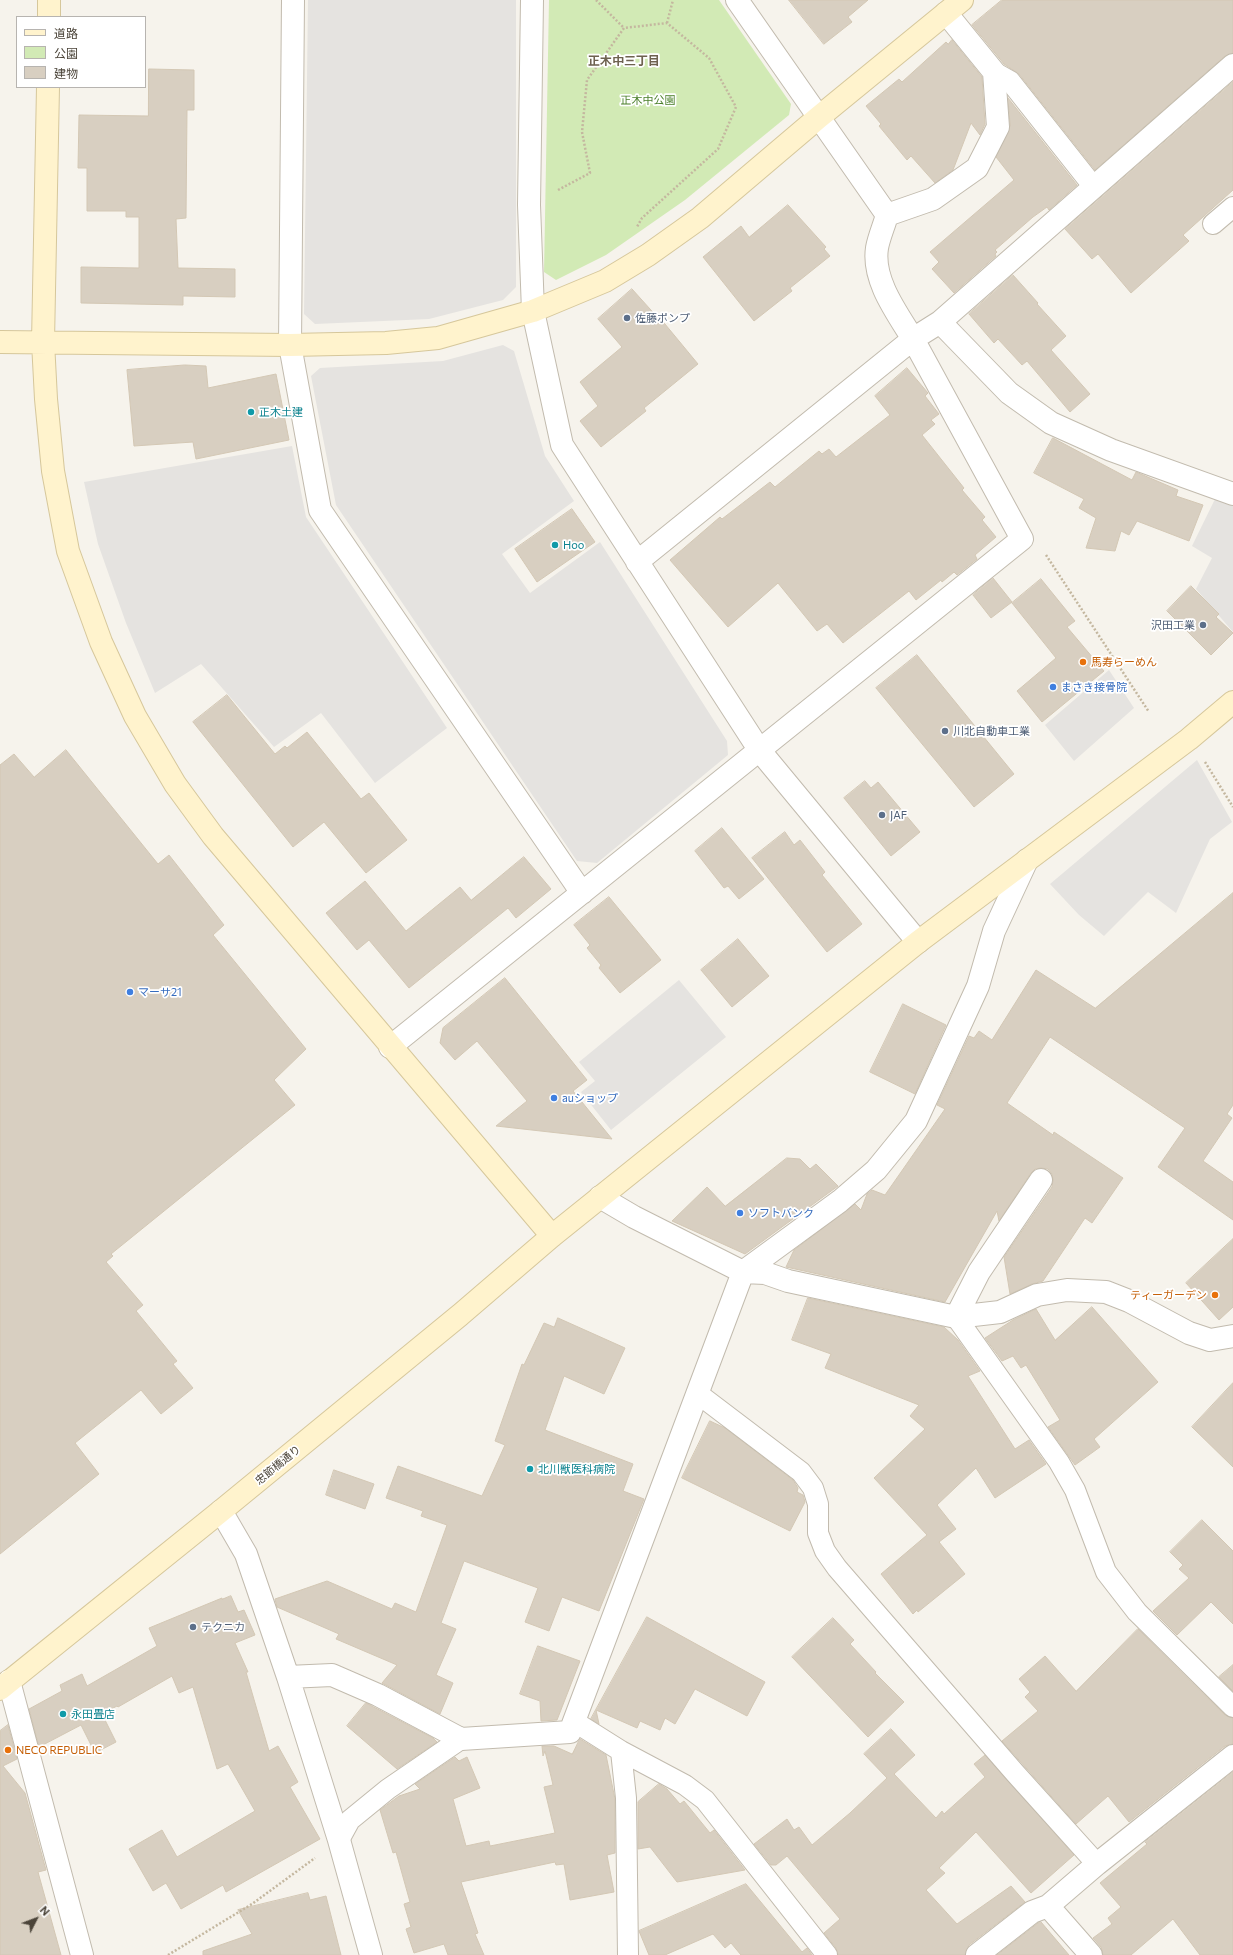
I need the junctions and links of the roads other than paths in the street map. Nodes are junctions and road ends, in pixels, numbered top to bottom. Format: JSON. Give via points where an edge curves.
{"nodes":[{"id":1,"x":49,"y":0,"type":"edge"},
{"id":2,"x":293,"y":0,"type":"edge"},
{"id":3,"x":532,"y":0,"type":"edge"},
{"id":4,"x":736,"y":0,"type":"edge"},
{"id":5,"x":954,"y":7,"type":"edge"},
{"id":6,"x":49,"y":16,"type":"edge"},
{"id":7,"x":1233,"y":64,"type":"edge"},
{"id":8,"x":994,"y":72,"type":"junction"},
{"id":9,"x":48,"y":88,"type":"edge"},
{"id":10,"x":819,"y":117,"type":"junction"},
{"id":11,"x":1093,"y":186,"type":"junction"},
{"id":12,"x":1233,"y":207,"type":"edge"},
{"id":13,"x":887,"y":215,"type":"junction"},
{"id":14,"x":1213,"y":224,"type":"dead end"},
{"id":15,"x":533,"y":311,"type":"junction"},
{"id":16,"x":940,"y":322,"type":"junction"},
{"id":17,"x":913,"y":339,"type":"junction"},
{"id":18,"x":0,"y":342,"type":"edge"},
{"id":19,"x":43,"y":342,"type":"junction"},
{"id":20,"x":290,"y":346,"type":"junction"},
{"id":21,"x":1233,"y":494,"type":"edge"},
{"id":22,"x":637,"y":562,"type":"junction"},
{"id":23,"x":1233,"y":702,"type":"edge"},
{"id":24,"x":760,"y":751,"type":"junction"},
{"id":25,"x":1027,"y":860,"type":"junction"},
{"id":26,"x":582,"y":893,"type":"junction"},
{"id":27,"x":918,"y":942,"type":"junction"},
{"id":28,"x":390,"y":1047,"type":"junction"},
{"id":29,"x":1041,"y":1180,"type":"dead end"},
{"id":30,"x":600,"y":1198,"type":"junction"},
{"id":31,"x":552,"y":1236,"type":"junction"},
{"id":32,"x":743,"y":1272,"type":"junction"},
{"id":33,"x":956,"y":1317,"type":"junction"},
{"id":34,"x":1233,"y":1336,"type":"edge"},
{"id":35,"x":697,"y":1393,"type":"junction"},
{"id":36,"x":221,"y":1511,"type":"junction"},
{"id":37,"x":288,"y":1677,"type":"junction"},
{"id":38,"x":5,"y":1685,"type":"edge"},
{"id":39,"x":1233,"y":1707,"type":"edge"},
{"id":40,"x":575,"y":1722,"type":"junction"},
{"id":41,"x":461,"y":1739,"type":"junction"},
{"id":42,"x":621,"y":1751,"type":"junction"},
{"id":43,"x":1233,"y":1756,"type":"edge"},
{"id":44,"x":339,"y":1840,"type":"junction"},
{"id":45,"x":1097,"y":1864,"type":"junction"},
{"id":46,"x":1048,"y":1906,"type":"junction"},
{"id":47,"x":82,"y":1955,"type":"edge"},
{"id":48,"x":371,"y":1955,"type":"edge"},
{"id":49,"x":628,"y":1955,"type":"edge"},
{"id":50,"x":826,"y":1955,"type":"edge"},
{"id":51,"x":977,"y":1955,"type":"edge"},
{"id":52,"x":1091,"y":1955,"type":"edge"}],
"edges":[{"from":1,"to":6,"type":"street"},
{"from":2,"to":20,"type":"street"},
{"from":3,"to":15,"type":"street","via":[[529,205]]},
{"from":4,"to":10,"type":"street"},
{"from":5,"to":8,"type":"street"},
{"from":5,"to":10,"type":"street"},
{"from":7,"to":11,"type":"street"},
{"from":8,"to":11,"type":"lane","via":[[1010,81]]},
{"from":8,"to":13,"type":"street","via":[[998,127],[977,168],[933,199]]},
{"from":9,"to":19,"type":"street"},
{"from":10,"to":13,"type":"street"},
{"from":10,"to":15,"type":"street","via":[[700,218],[648,255],[605,281]]},
{"from":11,"to":16,"type":"street"},
{"from":12,"to":14,"type":"lane"},
{"from":13,"to":17,"type":"street","via":[[877,249],[879,275]]},
{"from":15,"to":20,"type":"street","via":[[438,338],[386,343]]},
{"from":15,"to":22,"type":"street","via":[[562,445]]},
{"from":16,"to":17,"type":"street"},
{"from":16,"to":21,"type":"street","via":[[1009,393],[1051,423],[1111,450]]},
{"from":17,"to":22,"type":"street"},
{"from":17,"to":24,"type":"street","via":[[1022,539]]},
{"from":18,"to":19,"type":"street"},
{"from":19,"to":20,"type":"street"},
{"from":19,"to":28,"type":"street","via":[[53,470],[68,551],[101,642],[134,716],[175,784],[213,836]]},
{"from":20,"to":26,"type":"street","via":[[320,510]]},
{"from":22,"to":24,"type":"street"},
{"from":23,"to":25,"type":"street","name":"忠節橋通り","via":[[1189,739]]},
{"from":24,"to":26,"type":"street"},
{"from":24,"to":27,"type":"street"},
{"from":25,"to":27,"type":"street","name":"忠節橋通り"},
{"from":25,"to":32,"type":"street","via":[[994,931],[978,986],[916,1121],[876,1170]]},
{"from":26,"to":28,"type":"street"},
{"from":27,"to":30,"type":"street","name":"忠節橋通り"},
{"from":28,"to":31,"type":"street"},
{"from":29,"to":33,"type":"street","via":[[980,1272]]},
{"from":30,"to":31,"type":"street","name":"忠節橋通り"},
{"from":30,"to":32,"type":"street","via":[[634,1218]]},
{"from":31,"to":36,"type":"street","name":"忠節橋通り"},
{"from":32,"to":33,"type":"street","via":[[765,1273],[788,1281]]},
{"from":32,"to":35,"type":"street"},
{"from":33,"to":34,"type":"street","via":[[1000,1312],[1037,1295],[1067,1290],[1106,1292],[1129,1301],[1189,1334],[1210,1340]]},
{"from":33,"to":39,"type":"lane","via":[[1059,1462],[1075,1490],[1106,1572],[1137,1612]]},
{"from":35,"to":40,"type":"street"},
{"from":35,"to":45,"type":"lane","via":[[801,1472],[813,1488],[818,1504],[818,1533],[825,1551],[837,1568]]},
{"from":36,"to":37,"type":"street","via":[[246,1554]]},
{"from":36,"to":38,"type":"street","name":"忠節橋通り"},
{"from":37,"to":41,"type":"street","via":[[332,1675],[378,1695]]},
{"from":37,"to":44,"type":"street"},
{"from":38,"to":47,"type":"street"},
{"from":40,"to":41,"type":"street","via":[[570,1732]]},
{"from":40,"to":42,"type":"lane"},
{"from":41,"to":44,"type":"lane","via":[[388,1789],[350,1820]]},
{"from":42,"to":49,"type":"lane","via":[[626,1798]]},
{"from":42,"to":50,"type":"lane","via":[[685,1786],[705,1800]]},
{"from":43,"to":45,"type":"street"},
{"from":44,"to":48,"type":"street"},
{"from":45,"to":46,"type":"street"},
{"from":46,"to":51,"type":"street","via":[[1032,1912]]},
{"from":46,"to":52,"type":"street"}]}
